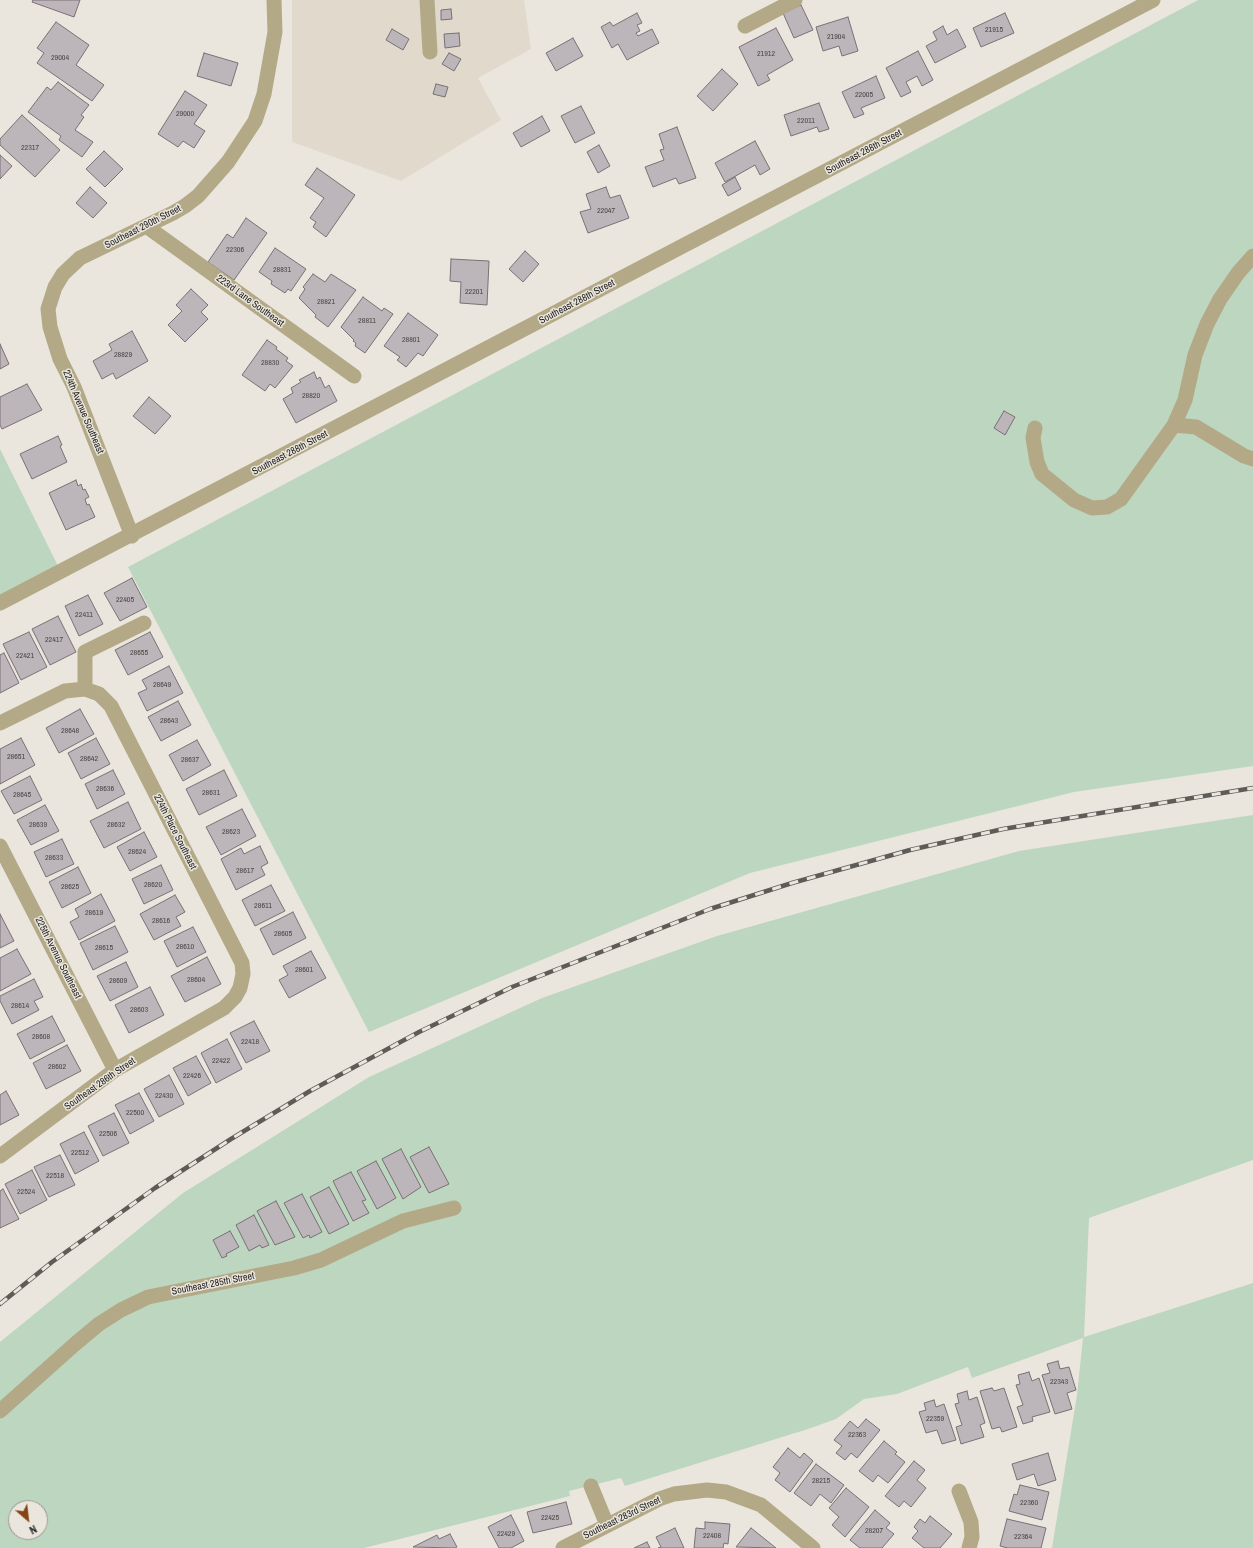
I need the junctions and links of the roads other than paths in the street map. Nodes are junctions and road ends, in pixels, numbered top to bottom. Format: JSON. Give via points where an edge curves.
{"nodes":[{"id":1,"x":274,"y":0,"type":"edge"},
{"id":2,"x":427,"y":0,"type":"edge"},
{"id":3,"x":794,"y":0,"type":"edge"},
{"id":4,"x":1153,"y":0,"type":"edge"},
{"id":5,"x":745,"y":26,"type":"dead end"},
{"id":6,"x":430,"y":52,"type":"dead end"},
{"id":7,"x":146,"y":226,"type":"junction"},
{"id":8,"x":1253,"y":256,"type":"edge"},
{"id":9,"x":55,"y":287,"type":"joint"},
{"id":10,"x":354,"y":376,"type":"dead end"},
{"id":11,"x":1174,"y":425,"type":"junction"},
{"id":12,"x":1035,"y":428,"type":"dead end"},
{"id":13,"x":1253,"y":459,"type":"edge"},
{"id":14,"x":132,"y":536,"type":"junction"},
{"id":15,"x":0,"y":603,"type":"edge"},
{"id":16,"x":144,"y":623,"type":"dead end"},
{"id":17,"x":85,"y":689,"type":"junction"},
{"id":18,"x":0,"y":723,"type":"edge"},
{"id":19,"x":0,"y":846,"type":"edge"},
{"id":20,"x":240,"y":988,"type":"joint"},
{"id":21,"x":115,"y":1070,"type":"junction"},
{"id":22,"x":0,"y":1156,"type":"edge"},
{"id":23,"x":454,"y":1208,"type":"dead end"},
{"id":24,"x":0,"y":1410,"type":"edge"},
{"id":25,"x":591,"y":1486,"type":"dead end"},
{"id":26,"x":959,"y":1491,"type":"dead end"},
{"id":27,"x":607,"y":1525,"type":"junction"},
{"id":28,"x":563,"y":1548,"type":"edge"},
{"id":29,"x":813,"y":1548,"type":"edge"},
{"id":30,"x":969,"y":1548,"type":"edge"}],
"edges":[{"from":1,"to":7,"type":"street","name":"Southeast 290th Street","via":[[275,32],[264,94],[255,121],[228,162],[198,196],[173,213]]},
{"from":2,"to":6,"type":"street"},
{"from":3,"to":5,"type":"street"},
{"from":4,"to":14,"type":"street","name":"Southeast 288th Street"},
{"from":7,"to":9,"type":"street","name":"Southeast 290th Street","via":[[80,258],[63,274]]},
{"from":7,"to":10,"type":"street","name":"223rd Lane Southeast"},
{"from":8,"to":11,"type":"street","via":[[1238,273],[1207,324],[1195,355],[1185,400]]},
{"from":9,"to":14,"type":"street","name":"224th Avenue Southeast","via":[[48,309],[50,327],[60,359],[74,387]]},
{"from":11,"to":12,"type":"street","via":[[1121,499],[1108,507],[1092,508],[1074,500],[1042,474],[1032,438]]},
{"from":11,"to":13,"type":"street","via":[[1196,427]]},
{"from":14,"to":15,"type":"street","name":"Southeast 288th Street"},
{"from":16,"to":17,"type":"street","via":[[86,652]]},
{"from":17,"to":18,"type":"street","via":[[64,691]]},
{"from":17,"to":20,"type":"street","name":"224th Place Southeast","via":[[99,694],[111,706],[242,963]]},
{"from":19,"to":21,"type":"street","name":"225th Avenue Southeast"},
{"from":20,"to":21,"type":"street","name":"Southeast 286th Street","via":[[224,1008]]},
{"from":21,"to":22,"type":"street","name":"Southeast 286th Street"},
{"from":23,"to":24,"type":"street","name":"Southeast 285th Street","via":[[403,1221],[321,1260],[294,1268],[148,1297],[99,1324]]},
{"from":25,"to":27,"type":"street"},
{"from":26,"to":30,"type":"street","via":[[971,1522],[972,1537]]},
{"from":27,"to":28,"type":"street","name":"Southeast 283rd Street"},
{"from":27,"to":29,"type":"street","name":"Southeast 283rd Street","via":[[674,1494],[707,1490],[726,1492],[762,1505]]}]}
